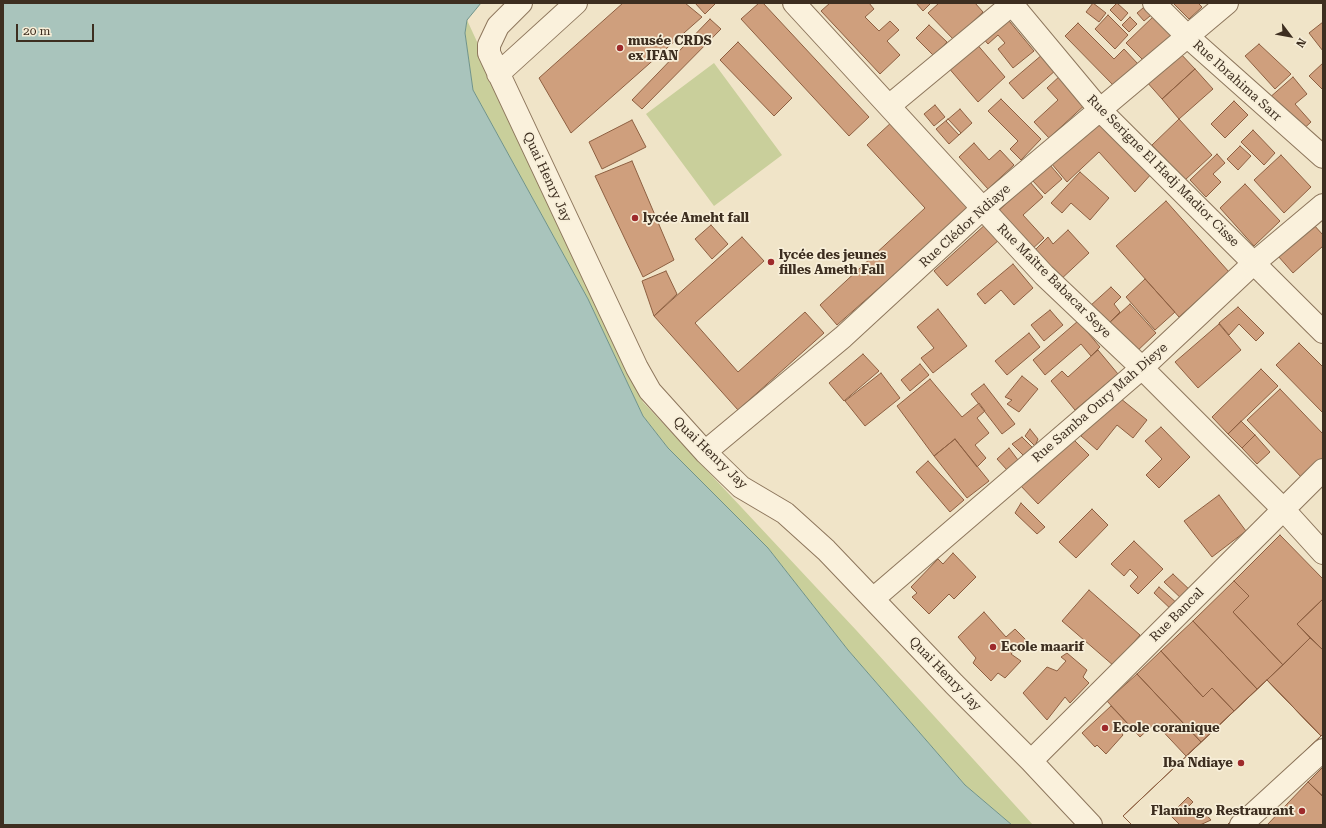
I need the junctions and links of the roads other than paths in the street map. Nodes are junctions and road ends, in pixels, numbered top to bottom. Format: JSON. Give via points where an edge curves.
{"nodes":[{"id":1,"x":521,"y":3,"type":"edge"},
{"id":2,"x":576,"y":3,"type":"edge"},
{"id":3,"x":1154,"y":3,"type":"edge"},
{"id":4,"x":1227,"y":3,"type":"edge"},
{"id":5,"x":797,"y":4,"type":"edge"},
{"id":6,"x":1011,"y":4,"type":"edge"},
{"id":7,"x":1187,"y":36,"type":"junction"},
{"id":8,"x":498,"y":74,"type":"junction"},
{"id":9,"x":889,"y":106,"type":"junction"},
{"id":10,"x":1101,"y":111,"type":"junction"},
{"id":11,"x":1323,"y":157,"type":"edge"},
{"id":12,"x":1323,"y":205,"type":"edge"},
{"id":13,"x":983,"y":208,"type":"junction"},
{"id":14,"x":1254,"y":262,"type":"junction"},
{"id":15,"x":1323,"y":332,"type":"edge"},
{"id":16,"x":1142,"y":368,"type":"junction"},
{"id":17,"x":705,"y":452,"type":"junction"},
{"id":18,"x":1323,"y":470,"type":"edge"},
{"id":19,"x":1283,"y":509,"type":"junction"},
{"id":20,"x":1323,"y":552,"type":"edge"},
{"id":21,"x":873,"y":599,"type":"junction"},
{"id":22,"x":1323,"y":750,"type":"edge"},
{"id":23,"x":1031,"y":761,"type":"junction"},
{"id":24,"x":1091,"y":825,"type":"edge"},
{"id":25,"x":1241,"y":825,"type":"edge"}],
"edges":[{"from":1,"to":8,"type":"street","name":"Quai Henry Jay","via":[[498,26],[488,45]]},
{"from":2,"to":8,"type":"street"},
{"from":3,"to":7,"type":"street","name":"Rue Ibrahima Sarr"},
{"from":4,"to":7,"type":"street","name":"Rue Clédor Ndiaye"},
{"from":5,"to":9,"type":"street","name":"Rue Maître Babacar Seye"},
{"from":6,"to":9,"type":"street"},
{"from":6,"to":10,"type":"street","name":"Rue Serigne El Hadj Madior Cisse"},
{"from":7,"to":10,"type":"street","name":"Rue Clédor Ndiaye"},
{"from":7,"to":11,"type":"street","name":"Rue Ibrahima Sarr"},
{"from":8,"to":17,"type":"street","name":"Quai Henry Jay","via":[[637,368],[656,399]]},
{"from":9,"to":13,"type":"street","name":"Rue Maître Babacar Seye"},
{"from":10,"to":13,"type":"street","name":"Rue Clédor Ndiaye"},
{"from":10,"to":14,"type":"street","name":"Rue Serigne El Hadj Madior Cisse"},
{"from":12,"to":14,"type":"street","name":"Rue Samba Oury Mah Dieye"},
{"from":13,"to":16,"type":"street","name":"Rue Maître Babacar Seye","via":[[1044,274]]},
{"from":13,"to":17,"type":"street","name":"Rue Clédor Ndiaye","via":[[843,337]]},
{"from":14,"to":15,"type":"street","name":"Rue Serigne El Hadj Madior Cisse"},
{"from":14,"to":16,"type":"street","name":"Rue Samba Oury Mah Dieye"},
{"from":16,"to":19,"type":"street","name":"Rue Maître Babacar Seye"},
{"from":16,"to":21,"type":"street","name":"Rue Samba Oury Mah Dieye"},
{"from":17,"to":21,"type":"street","name":"Quai Henry Jay","via":[[741,486],[785,513],[826,550]]},
{"from":18,"to":19,"type":"street","name":"Rue Bancal"},
{"from":19,"to":20,"type":"street","name":"Rue Maître Babacar Seye"},
{"from":19,"to":23,"type":"street","name":"Rue Bancal"},
{"from":21,"to":23,"type":"street","name":"Quai Henry Jay"},
{"from":22,"to":25,"type":"street"},
{"from":23,"to":24,"type":"street","name":"Quai Henry Jay"}]}
